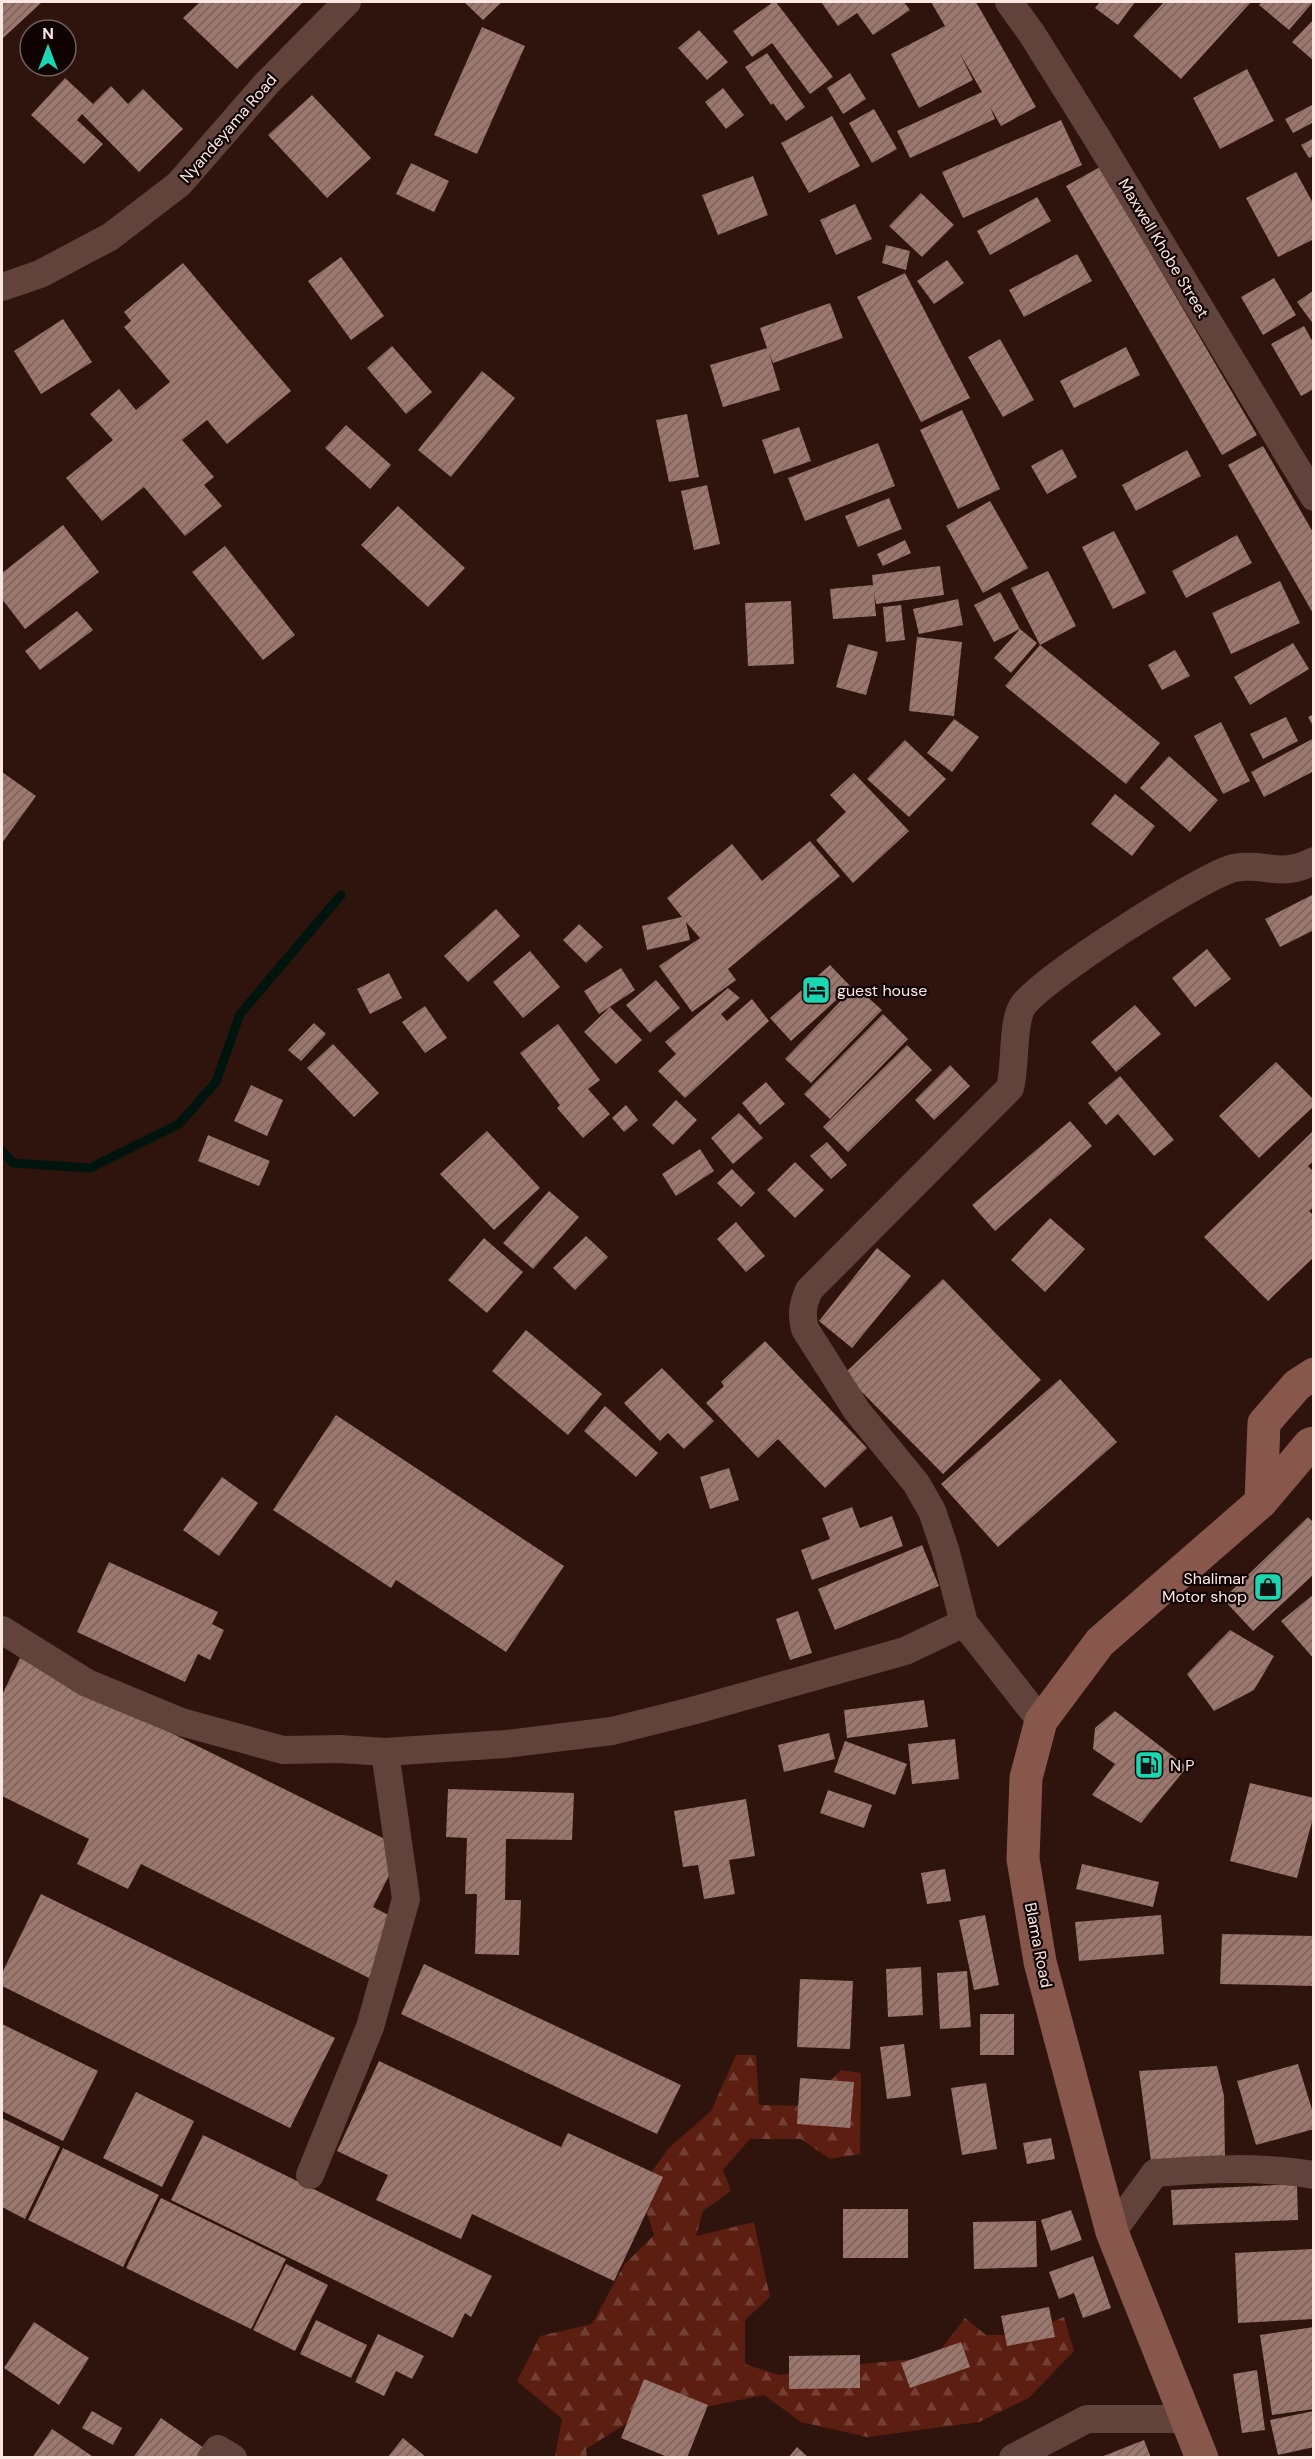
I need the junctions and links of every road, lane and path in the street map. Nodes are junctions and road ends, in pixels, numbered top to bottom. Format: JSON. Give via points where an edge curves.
{"nodes":[{"id":1,"x":347,"y":2,"type":"edge"},
{"id":2,"x":1009,"y":2,"type":"edge"},
{"id":3,"x":2,"y":287,"type":"edge"},
{"id":4,"x":1314,"y":497,"type":"edge"},
{"id":5,"x":1314,"y":861,"type":"edge"},
{"id":6,"x":1314,"y":1374,"type":"edge"},
{"id":7,"x":1314,"y":1443,"type":"edge"},
{"id":8,"x":1261,"y":1502,"type":"junction"},
{"id":9,"x":964,"y":1623,"type":"junction"},
{"id":10,"x":2,"y":1630,"type":"edge"},
{"id":11,"x":1041,"y":1720,"type":"junction"},
{"id":12,"x":385,"y":1752,"type":"junction"},
{"id":13,"x":309,"y":2175,"type":"dead end"},
{"id":14,"x":1314,"y":2175,"type":"edge"},
{"id":15,"x":1112,"y":2232,"type":"junction"},
{"id":16,"x":1185,"y":2419,"type":"junction"},
{"id":17,"x":211,"y":2457,"type":"edge"},
{"id":18,"x":233,"y":2457,"type":"edge"},
{"id":19,"x":1013,"y":2457,"type":"edge"},
{"id":20,"x":1202,"y":2457,"type":"edge"}],
"edges":[{"from":1,"to":3,"type":"street","name":"Nyandeyama Road","via":[[267,82],[179,184],[110,237],[40,274]]},
{"from":2,"to":4,"type":"street","name":"Maxwell Khobe Street","via":[[1097,138]]},
{"from":5,"to":9,"type":"street","via":[[1279,871],[1234,868],[1212,876],[1115,935],[1038,991],[1022,1007],[1016,1027],[1015,1070],[1010,1088],[809,1290],[803,1302],[805,1329],[857,1411],[916,1483],[932,1511]]},
{"from":6,"to":8,"type":"street","via":[[1297,1385],[1264,1423]]},
{"from":7,"to":8,"type":"street","name":"Blama Road"},
{"from":8,"to":11,"type":"street","name":"Blama Road","via":[[1101,1642]]},
{"from":9,"to":11,"type":"street"},
{"from":9,"to":12,"type":"street","via":[[905,1651],[612,1731],[506,1744]]},
{"from":10,"to":12,"type":"street","via":[[87,1683],[181,1722],[283,1750]]},
{"from":11,"to":15,"type":"street","name":"Blama Road","via":[[1026,1778],[1023,1859],[1040,1962]]},
{"from":12,"to":13,"type":"street","via":[[406,1899],[370,2027]]},
{"from":14,"to":15,"type":"street","via":[[1207,2169],[1155,2173]]},
{"from":15,"to":16,"type":"street","name":"Blama Road"},
{"from":16,"to":19,"type":"street","via":[[1087,2419]]},
{"from":16,"to":20,"type":"street","name":"Blama Road"},
{"from":17,"to":18,"type":"street","via":[[218,2449]]}]}
